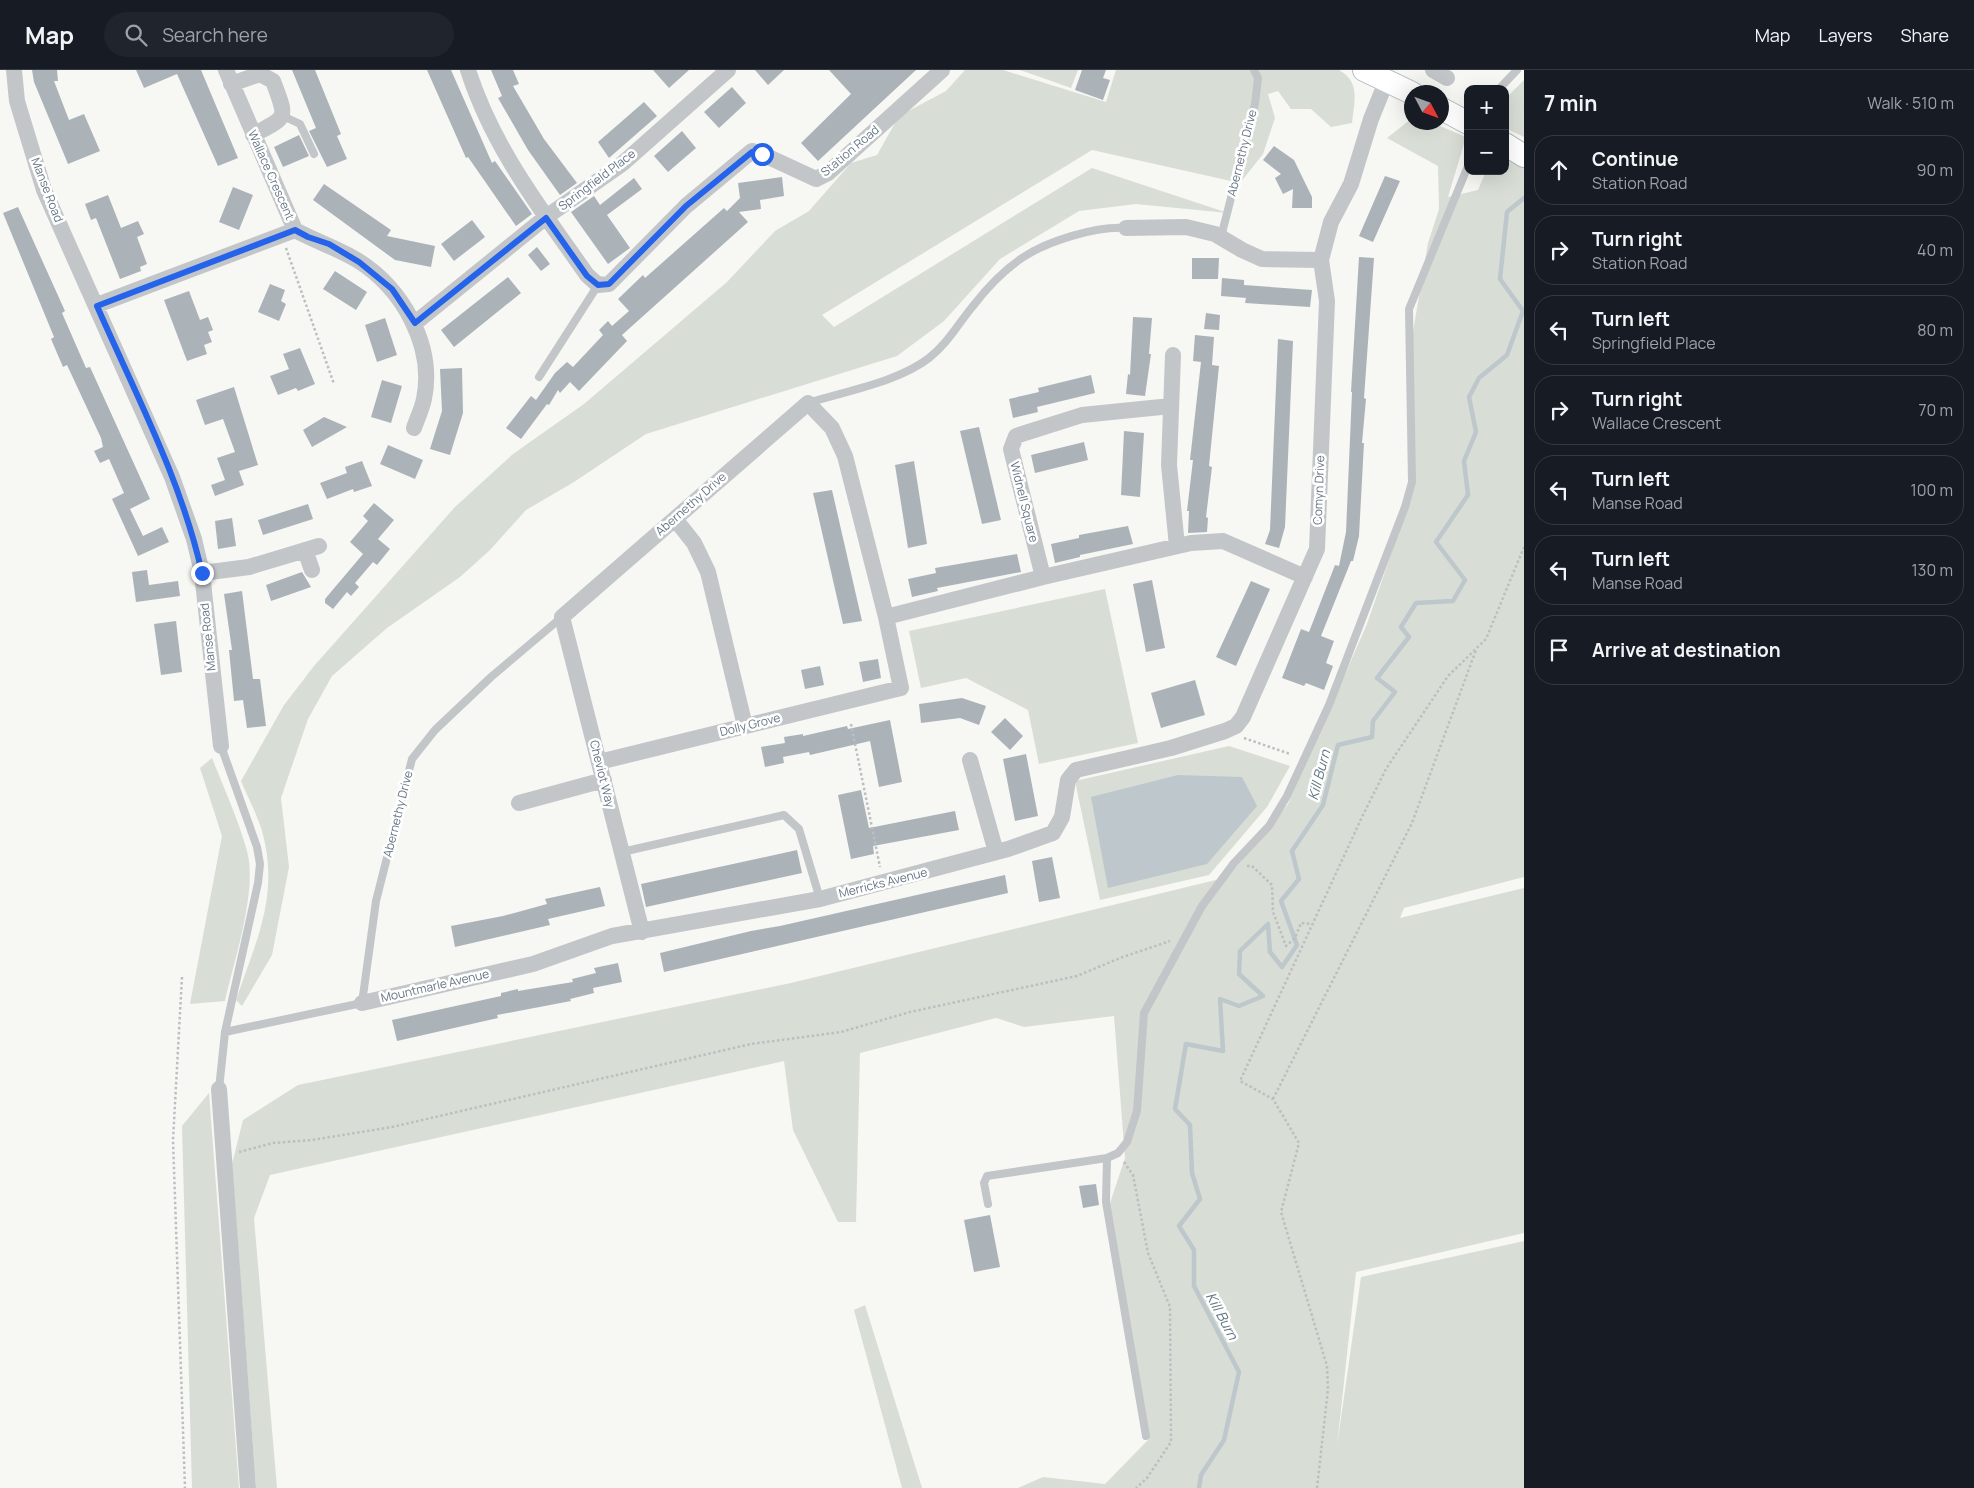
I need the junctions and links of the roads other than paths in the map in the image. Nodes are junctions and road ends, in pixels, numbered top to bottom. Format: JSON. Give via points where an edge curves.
{"nodes":[{"id":1,"x":14,"y":70,"type":"edge"},
{"id":2,"x":468,"y":70,"type":"edge"},
{"id":3,"x":942,"y":70,"type":"edge"},
{"id":4,"x":1254,"y":70,"type":"edge"},
{"id":5,"x":1364,"y":70,"type":"edge"},
{"id":6,"x":1517,"y":70,"type":"edge"},
{"id":7,"x":722,"y":72,"type":"edge"},
{"id":8,"x":268,"y":73,"type":"edge"},
{"id":9,"x":228,"y":77,"type":"edge"},
{"id":10,"x":1386,"y":82,"type":"junction"},
{"id":11,"x":1503,"y":85,"type":"edge"},
{"id":12,"x":1404,"y":90,"type":"edge"},
{"id":13,"x":1449,"y":113,"type":"edge"},
{"id":14,"x":283,"y":116,"type":"junction"},
{"id":15,"x":1464,"y":120,"type":"edge"},
{"id":16,"x":253,"y":135,"type":"junction"},
{"id":17,"x":1509,"y":147,"type":"edge"},
{"id":18,"x":314,"y":154,"type":"dead end"},
{"id":19,"x":1524,"y":156,"type":"edge"},
{"id":20,"x":1464,"y":175,"type":"edge"},
{"id":21,"x":546,"y":218,"type":"junction"},
{"id":22,"x":1126,"y":228,"type":"joint"},
{"id":23,"x":288,"y":232,"type":"junction"},
{"id":24,"x":1221,"y":237,"type":"junction"},
{"id":25,"x":1321,"y":260,"type":"junction"},
{"id":26,"x":598,"y":285,"type":"junction"},
{"id":27,"x":97,"y":306,"type":"junction"},
{"id":28,"x":415,"y":323,"type":"junction"},
{"id":29,"x":1173,"y":355,"type":"dead end"},
{"id":30,"x":538,"y":377,"type":"dead end"},
{"id":31,"x":808,"y":403,"type":"junction"},
{"id":32,"x":1171,"y":406,"type":"junction"},
{"id":33,"x":414,"y":428,"type":"dead end"},
{"id":34,"x":675,"y":519,"type":"junction"},
{"id":35,"x":1177,"y":546,"type":"junction"},
{"id":36,"x":312,"y":570,"type":"dead end"},
{"id":37,"x":202,"y":573,"type":"junction"},
{"id":38,"x":1043,"y":577,"type":"junction"},
{"id":39,"x":1305,"y":577,"type":"junction"},
{"id":40,"x":562,"y":616,"type":"junction"},
{"id":41,"x":886,"y":617,"type":"junction"},
{"id":42,"x":745,"y":726,"type":"junction"},
{"id":43,"x":221,"y":746,"type":"joint"},
{"id":44,"x":970,"y":760,"type":"dead end"},
{"id":45,"x":599,"y":762,"type":"junction"},
{"id":46,"x":1076,"y":770,"type":"joint"},
{"id":47,"x":604,"y":780,"type":"junction"},
{"id":48,"x":519,"y":803,"type":"dead end"},
{"id":49,"x":622,"y":852,"type":"junction"},
{"id":50,"x":996,"y":852,"type":"junction"},
{"id":51,"x":820,"y":899,"type":"junction"},
{"id":52,"x":642,"y":932,"type":"junction"},
{"id":53,"x":362,"y":1003,"type":"junction"},
{"id":54,"x":225,"y":1032,"type":"junction"},
{"id":55,"x":219,"y":1089,"type":"joint"},
{"id":56,"x":1107,"y":1158,"type":"junction"},
{"id":57,"x":988,"y":1204,"type":"dead end"},
{"id":58,"x":1146,"y":1436,"type":"dead end"},
{"id":59,"x":248,"y":1488,"type":"edge"}],
"edges":[{"from":1,"to":27,"type":"street","name":"Manse Road","via":[[17,101],[44,190]]},
{"from":2,"to":21,"type":"street","via":[[480,106],[503,152]]},
{"from":3,"to":26,"type":"street","name":"Station Road","via":[[828,173],[816,179],[752,152],[686,206],[609,284]]},
{"from":4,"to":24,"type":"lane","name":"Abernethy Drive","via":[[1258,78],[1255,104]]},
{"from":5,"to":10,"type":"main road"},
{"from":6,"to":11,"type":"lane"},
{"from":7,"to":21,"type":"street","name":"Springfield Place","via":[[622,164]]},
{"from":8,"to":9,"type":"street"},
{"from":8,"to":14,"type":"street"},
{"from":9,"to":16,"type":"street","name":"Wallace Crescent"},
{"from":10,"to":12,"type":"main road"},
{"from":10,"to":25,"type":"street","name":"Comyn Drive","via":[[1351,184],[1331,222]]},
{"from":13,"to":15,"type":"main road"},
{"from":14,"to":16,"type":"street"},
{"from":14,"to":18,"type":"lane","via":[[300,124]]},
{"from":16,"to":23,"type":"street","name":"Wallace Crescent"},
{"from":17,"to":19,"type":"main road"},
{"from":20,"to":56,"type":"lane","via":[[1409,309],[1412,482],[1405,507],[1329,705],[1287,796],[1269,826],[1234,863],[1202,906],[1144,1013],[1137,1111],[1127,1142],[1118,1153]]},
{"from":21,"to":26,"type":"street","via":[[587,276]]},
{"from":21,"to":28,"type":"street","name":"Springfield Place"},
{"from":22,"to":24,"type":"street","name":"Abernethy Drive","via":[[1186,226]]},
{"from":22,"to":31,"type":"lane","name":"Abernethy Drive","via":[[1107,227],[1064,239],[1022,258],[978,300],[948,342],[929,358],[909,371]]},
{"from":23,"to":27,"type":"street"},
{"from":23,"to":28,"type":"street","name":"Wallace Crescent","via":[[329,244],[359,262],[392,289]]},
{"from":24,"to":25,"type":"street","name":"Abernethy Drive","via":[[1262,259]]},
{"from":25,"to":39,"type":"street","name":"Comyn Drive","via":[[1327,301],[1317,549]]},
{"from":26,"to":30,"type":"lane"},
{"from":27,"to":37,"type":"street","name":"Manse Road","via":[[172,477],[194,539]]},
{"from":28,"to":33,"type":"street","name":"Wallace Crescent","via":[[425,362],[424,398]]},
{"from":29,"to":32,"type":"street"},
{"from":31,"to":34,"type":"street","name":"Abernethy Drive"},
{"from":31,"to":41,"type":"street","via":[[832,428],[845,456]]},
{"from":32,"to":35,"type":"street","via":[[1169,465]]},
{"from":32,"to":38,"type":"street","name":"Widnell Square","via":[[1082,416],[1016,436],[1011,449]]},
{"from":34,"to":40,"type":"street","name":"Abernethy Drive"},
{"from":34,"to":42,"type":"street","via":[[694,543],[708,572]]},
{"from":35,"to":38,"type":"street"},
{"from":35,"to":39,"type":"street","via":[[1223,541]]},
{"from":36,"to":37,"type":"street","via":[[312,548],[249,567]]},
{"from":37,"to":43,"type":"street","name":"Manse Road"},
{"from":38,"to":41,"type":"street"},
{"from":39,"to":46,"type":"street","name":"Comyn Drive","via":[[1243,717],[1236,726],[1171,748]]},
{"from":40,"to":45,"type":"street","name":"Cheviot Way"},
{"from":40,"to":53,"type":"lane","name":"Abernethy Drive","via":[[435,730],[412,760],[376,901]]},
{"from":41,"to":42,"type":"street","name":"Dolly Grove","via":[[901,688]]},
{"from":42,"to":45,"type":"street","name":"Dolly Grove"},
{"from":43,"to":54,"type":"lane","name":"Manse Road","via":[[260,864]]},
{"from":44,"to":50,"type":"street"},
{"from":45,"to":47,"type":"street","name":"Cheviot Way"},
{"from":46,"to":50,"type":"street","name":"Merricks Avenue","via":[[1068,780],[1062,817],[1053,832]]},
{"from":47,"to":48,"type":"street"},
{"from":47,"to":49,"type":"street","name":"Cheviot Way"},
{"from":49,"to":51,"type":"lane","via":[[784,815],[799,829]]},
{"from":49,"to":52,"type":"street","name":"Cheviot Way"},
{"from":50,"to":51,"type":"street","name":"Merricks Avenue"},
{"from":51,"to":52,"type":"street","name":"Merricks Avenue"},
{"from":52,"to":53,"type":"street","name":"Mountmarle Avenue","via":[[612,936],[533,964]]},
{"from":53,"to":54,"type":"lane","name":"Mountmarle Avenue"},
{"from":54,"to":55,"type":"lane","name":"Manse Road"},
{"from":55,"to":59,"type":"street"},
{"from":56,"to":57,"type":"lane","via":[[987,1176],[984,1183]]},
{"from":56,"to":58,"type":"lane","via":[[1106,1202]]}]}
